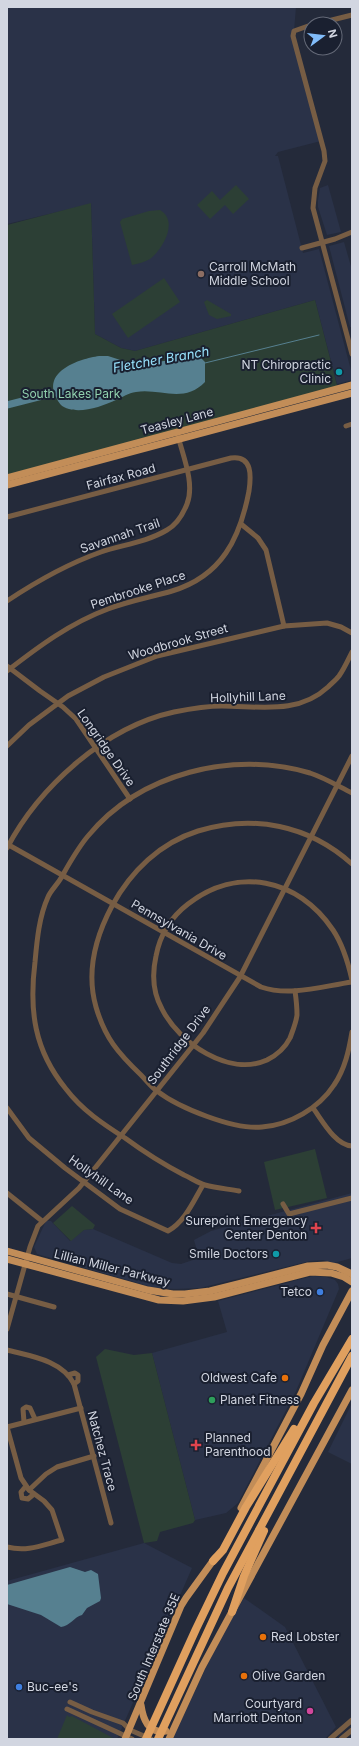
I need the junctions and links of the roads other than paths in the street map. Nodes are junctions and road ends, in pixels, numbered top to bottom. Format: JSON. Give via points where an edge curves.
{"nodes":[{"id":1,"x":303,"y":27,"type":"edge"},
{"id":2,"x":352,"y":232,"type":"edge"},
{"id":3,"x":322,"y":243,"type":"junction"},
{"id":4,"x":302,"y":248,"type":"dead end"},
{"id":5,"x":352,"y":354,"type":"edge"},
{"id":6,"x":352,"y":385,"type":"edge"},
{"id":7,"x":352,"y":393,"type":"edge"},
{"id":8,"x":178,"y":436,"type":"junction"},
{"id":9,"x":240,"y":459,"type":"joint"},
{"id":10,"x":187,"y":469,"type":"junction"},
{"id":11,"x":7,"y":478,"type":"edge"},
{"id":12,"x":7,"y":485,"type":"edge"},
{"id":13,"x":7,"y":517,"type":"edge"},
{"id":14,"x":242,"y":524,"type":"junction"},
{"id":15,"x":7,"y":601,"type":"edge"},
{"id":16,"x":284,"y":626,"type":"junction"},
{"id":17,"x":352,"y":633,"type":"edge"},
{"id":18,"x":352,"y":652,"type":"edge"},
{"id":19,"x":8,"y":668,"type":"edge"},
{"id":20,"x":57,"y":703,"type":"junction"},
{"id":21,"x":7,"y":746,"type":"edge"},
{"id":22,"x":96,"y":748,"type":"junction"},
{"id":23,"x":352,"y":756,"type":"edge"},
{"id":24,"x":337,"y":785,"type":"junction"},
{"id":25,"x":352,"y":793,"type":"edge"},
{"id":26,"x":130,"y":799,"type":"junction"},
{"id":27,"x":312,"y":837,"type":"junction"},
{"id":28,"x":8,"y":846,"type":"edge"},
{"id":29,"x":352,"y":864,"type":"edge"},
{"id":30,"x":62,"y":875,"type":"junction"},
{"id":31,"x":285,"y":889,"type":"junction"},
{"id":32,"x":113,"y":904,"type":"junction"},
{"id":33,"x":164,"y":932,"type":"junction"},
{"id":34,"x":240,"y":977,"type":"junction"},
{"id":35,"x":352,"y":981,"type":"edge"},
{"id":36,"x":295,"y":990,"type":"junction"},
{"id":37,"x":352,"y":1032,"type":"edge"},
{"id":38,"x":193,"y":1045,"type":"junction"},
{"id":39,"x":157,"y":1091,"type":"junction"},
{"id":40,"x":7,"y":1108,"type":"edge"},
{"id":41,"x":313,"y":1108,"type":"junction"},
{"id":42,"x":121,"y":1136,"type":"junction"},
{"id":43,"x":352,"y":1146,"type":"edge"},
{"id":44,"x":84,"y":1182,"type":"junction"},
{"id":45,"x":203,"y":1184,"type":"junction"},
{"id":46,"x":239,"y":1191,"type":"dead end"},
{"id":47,"x":7,"y":1193,"type":"edge"},
{"id":48,"x":352,"y":1198,"type":"edge"},
{"id":49,"x":283,"y":1204,"type":"dead end"},
{"id":50,"x":42,"y":1220,"type":"junction"},
{"id":51,"x":7,"y":1251,"type":"edge"},
{"id":52,"x":7,"y":1259,"type":"edge"},
{"id":53,"x":27,"y":1261,"type":"junction"},
{"id":54,"x":352,"y":1274,"type":"edge"},
{"id":55,"x":272,"y":1278,"type":"junction"},
{"id":56,"x":352,"y":1282,"type":"edge"},
{"id":57,"x":110,"y":1284,"type":"junction"},
{"id":58,"x":352,"y":1291,"type":"edge"},
{"id":59,"x":198,"y":1293,"type":"junction"},
{"id":60,"x":7,"y":1294,"type":"edge"},
{"id":61,"x":16,"y":1296,"type":"junction"},
{"id":62,"x":194,"y":1300,"type":"junction"},
{"id":63,"x":352,"y":1300,"type":"edge"},
{"id":64,"x":345,"y":1305,"type":"junction"},
{"id":65,"x":54,"y":1307,"type":"dead end"},
{"id":66,"x":7,"y":1329,"type":"edge"},
{"id":67,"x":352,"y":1339,"type":"edge"},
{"id":68,"x":7,"y":1350,"type":"edge"},
{"id":69,"x":352,"y":1356,"type":"edge"},
{"id":70,"x":352,"y":1390,"type":"edge"},
{"id":71,"x":314,"y":1403,"type":"junction"},
{"id":72,"x":81,"y":1408,"type":"junction"},
{"id":73,"x":35,"y":1419,"type":"junction"},
{"id":74,"x":24,"y":1422,"type":"junction"},
{"id":75,"x":7,"y":1427,"type":"edge"},
{"id":76,"x":94,"y":1456,"type":"junction"},
{"id":77,"x":281,"y":1487,"type":"junction"},
{"id":78,"x":30,"y":1490,"type":"junction"},
{"id":79,"x":111,"y":1523,"type":"dead end"},
{"id":80,"x":8,"y":1547,"type":"edge"},
{"id":81,"x":213,"y":1561,"type":"junction"},
{"id":82,"x":232,"y":1612,"type":"junction"},
{"id":83,"x":70,"y":1702,"type":"dead end"},
{"id":84,"x":141,"y":1703,"type":"junction"},
{"id":85,"x":67,"y":1709,"type":"dead end"},
{"id":86,"x":352,"y":1720,"type":"edge"},
{"id":87,"x":176,"y":1724,"type":"junction"},
{"id":88,"x":352,"y":1730,"type":"edge"},
{"id":89,"x":129,"y":1736,"type":"edge"},
{"id":90,"x":146,"y":1739,"type":"edge"},
{"id":91,"x":151,"y":1739,"type":"edge"},
{"id":92,"x":158,"y":1739,"type":"edge"},
{"id":93,"x":169,"y":1739,"type":"edge"},
{"id":94,"x":330,"y":1739,"type":"edge"},
{"id":95,"x":341,"y":1739,"type":"edge"}],
"edges":[{"from":1,"to":3,"type":"street","via":[[298,28],[293,36],[324,151],[325,161],[313,198]]},
{"from":2,"to":3,"type":"street"},
{"from":3,"to":4,"type":"street"},
{"from":3,"to":5,"type":"street"},
{"from":6,"to":8,"type":"main road","name":"Teasley Lane"},
{"from":7,"to":8,"type":"main road","name":"Teasley Lane"},
{"from":8,"to":10,"type":"street","name":"Savannah Trail"},
{"from":8,"to":11,"type":"main road","name":"Teasley Lane"},
{"from":8,"to":12,"type":"main road","name":"Teasley Lane"},
{"from":9,"to":10,"type":"street","name":"Fairfax Road","via":[[231,458]]},
{"from":9,"to":14,"type":"street","name":"Pembrooke Place","via":[[247,464],[251,476]]},
{"from":10,"to":13,"type":"street","name":"Fairfax Road"},
{"from":10,"to":15,"type":"street","name":"Savannah Trail","via":[[188,504],[180,518],[169,529],[157,536],[101,552],[59,569]]},
{"from":14,"to":16,"type":"street","via":[[258,538],[266,550]]},
{"from":14,"to":19,"type":"street","name":"Pembrooke Place","via":[[224,556],[206,574],[193,582],[172,591],[125,602],[89,616]]},
{"from":16,"to":17,"type":"street","name":"Woodbrook Street","via":[[327,623]]},
{"from":16,"to":20,"type":"street","name":"Woodbrook Street","via":[[151,658],[104,676]]},
{"from":18,"to":22,"type":"street","name":"Hollyhill Lane","via":[[338,677],[321,693],[304,703],[285,708],[220,706],[174,712],[133,727]]},
{"from":19,"to":20,"type":"street","name":"Longridge Drive"},
{"from":20,"to":21,"type":"street","name":"Woodbrook Street"},
{"from":20,"to":22,"type":"street","name":"Longridge Drive","via":[[76,719]]},
{"from":22,"to":26,"type":"street","name":"Longridge Drive"},
{"from":22,"to":28,"type":"street","name":"Hollyhill Lane","via":[[72,766],[48,790],[24,820]]},
{"from":23,"to":24,"type":"street","name":"Southridge Drive"},
{"from":24,"to":25,"type":"street"},
{"from":24,"to":26,"type":"street","via":[[286,768],[263,764],[232,765],[182,775]]},
{"from":24,"to":27,"type":"street","name":"Southridge Drive"},
{"from":26,"to":30,"type":"street","via":[[90,833]]},
{"from":27,"to":29,"type":"street"},
{"from":27,"to":31,"type":"street","name":"Southridge Drive"},
{"from":27,"to":32,"type":"street","via":[[288,828],[253,822],[223,825],[192,833],[144,862],[123,886]]},
{"from":28,"to":30,"type":"street","name":"Pennsylvania Drive"},
{"from":30,"to":32,"type":"street","name":"Pennsylvania Drive"},
{"from":30,"to":42,"type":"street","via":[[48,896],[40,927],[31,993],[36,1030],[46,1057],[66,1090],[87,1112]]},
{"from":31,"to":33,"type":"street","via":[[271,883],[255,881],[240,881],[219,886],[200,894],[184,907]]},
{"from":31,"to":34,"type":"street","name":"Southridge Drive"},
{"from":31,"to":35,"type":"street","via":[[310,905],[332,929],[345,953]]},
{"from":32,"to":33,"type":"street","name":"Pennsylvania Drive"},
{"from":32,"to":39,"type":"street","via":[[102,925],[93,956],[92,984],[96,1005],[105,1032],[118,1053]]},
{"from":33,"to":34,"type":"street","name":"Pennsylvania Drive"},
{"from":33,"to":38,"type":"street","via":[[155,961],[156,994],[170,1022]]},
{"from":34,"to":36,"type":"street","name":"Pennsylvania Drive","via":[[270,990]]},
{"from":34,"to":38,"type":"street","name":"Southridge Drive"},
{"from":35,"to":36,"type":"street","name":"Pennsylvania Drive"},
{"from":36,"to":38,"type":"street","via":[[295,1026],[280,1053],[270,1059],[253,1065],[232,1064]]},
{"from":37,"to":41,"type":"street","via":[[342,1070],[335,1084]]},
{"from":38,"to":39,"type":"street","name":"Southridge Drive"},
{"from":39,"to":41,"type":"street","via":[[197,1114],[246,1127],[262,1128],[280,1124]]},
{"from":39,"to":42,"type":"street","name":"Southridge Drive"},
{"from":40,"to":44,"type":"street","name":"Hollyhill Lane","via":[[29,1138]]},
{"from":41,"to":43,"type":"street","via":[[338,1140]]},
{"from":42,"to":44,"type":"street","name":"Southridge Drive"},
{"from":42,"to":45,"type":"street","via":[[159,1162]]},
{"from":44,"to":45,"type":"street","name":"Hollyhill Lane","via":[[120,1209],[168,1231],[175,1227],[188,1210]]},
{"from":44,"to":50,"type":"street","name":"Southridge Drive"},
{"from":45,"to":46,"type":"street"},
{"from":47,"to":50,"type":"street"},
{"from":48,"to":49,"type":"street","via":[[289,1214]]},
{"from":50,"to":53,"type":"street","name":"Southridge Drive","via":[[34,1232]]},
{"from":51,"to":53,"type":"main road","name":"Lillian Miller Parkway"},
{"from":52,"to":53,"type":"main road","name":"Lillian Miller Parkway"},
{"from":53,"to":57,"type":"main road","name":"Lillian Miller Parkway"},
{"from":53,"to":61,"type":"street","name":"Southridge Drive"},
{"from":54,"to":55,"type":"main road","name":"Lillian Miller Parkway","via":[[327,1265],[303,1266]]},
{"from":55,"to":56,"type":"main road","name":"Lillian Miller Parkway","via":[[321,1271],[344,1277]]},
{"from":55,"to":59,"type":"main road","name":"Lillian Miller Parkway"},
{"from":55,"to":62,"type":"main road","name":"Lillian Miller Parkway","via":[[214,1297]]},
{"from":57,"to":59,"type":"main road","name":"Lillian Miller Parkway","via":[[173,1294]]},
{"from":57,"to":62,"type":"main road","name":"Lillian Miller Parkway","via":[[158,1300]]},
{"from":58,"to":64,"type":"main road","name":"South Interstate 35E"},
{"from":59,"to":62,"type":"main road"},
{"from":60,"to":61,"type":"street"},
{"from":61,"to":65,"type":"street"},
{"from":61,"to":66,"type":"street","name":"Southridge Drive"},
{"from":63,"to":64,"type":"main road"},
{"from":64,"to":81,"type":"main road","name":"South Interstate 35E"},
{"from":67,"to":71,"type":"highway"},
{"from":68,"to":72,"type":"street","name":"Natchez Trace","via":[[57,1365],[74,1384]]},
{"from":69,"to":77,"type":"highway"},
{"from":70,"to":82,"type":"main road"},
{"from":71,"to":81,"type":"highway","via":[[298,1423],[223,1550]]},
{"from":71,"to":90,"type":"highway","via":[[223,1573]]},
{"from":72,"to":73,"type":"street"},
{"from":72,"to":76,"type":"street","name":"Natchez Trace"},
{"from":73,"to":74,"type":"street"},
{"from":73,"to":74,"type":"street","via":[[30,1408],[26,1407],[23,1414]]},
{"from":74,"to":75,"type":"street"},
{"from":75,"to":78,"type":"street","via":[[21,1478]]},
{"from":76,"to":78,"type":"street","via":[[57,1466]]},
{"from":76,"to":79,"type":"street","name":"Natchez Trace"},
{"from":77,"to":82,"type":"highway"},
{"from":77,"to":92,"type":"highway","via":[[225,1595]]},
{"from":78,"to":80,"type":"street","via":[[52,1510],[62,1540],[23,1550]]},
{"from":81,"to":84,"type":"main road","name":"South Interstate 35E","via":[[186,1598]]},
{"from":82,"to":87,"type":"main road","via":[[202,1667]]},
{"from":83,"to":89,"type":"street","via":[[123,1723]]},
{"from":84,"to":87,"type":"main road","via":[[142,1716],[147,1724],[160,1732]]},
{"from":84,"to":89,"type":"main road","name":"South Interstate 35E"},
{"from":85,"to":89,"type":"street"},
{"from":86,"to":94,"type":"street"},
{"from":87,"to":93,"type":"main road"},
{"from":88,"to":95,"type":"street"},
{"from":89,"to":91,"type":"street"}]}
